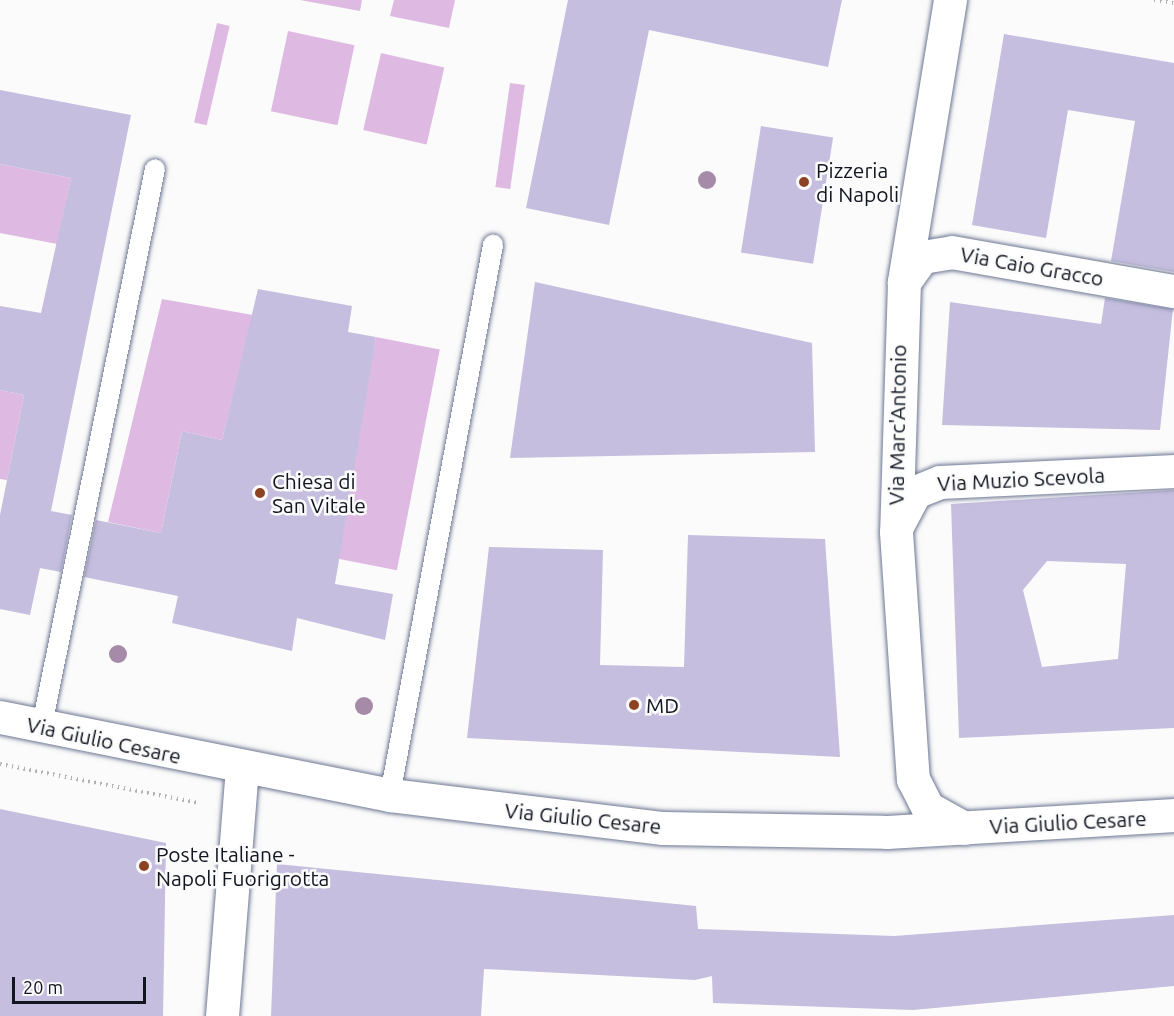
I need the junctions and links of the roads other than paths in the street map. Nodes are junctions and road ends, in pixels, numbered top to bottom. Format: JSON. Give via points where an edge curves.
{"nodes":[{"id":1,"x":950,"y":0,"type":"edge"},
{"id":2,"x":155,"y":169,"type":"dead end"},
{"id":3,"x":493,"y":245,"type":"dead end"},
{"id":4,"x":904,"y":282,"type":"junction"},
{"id":5,"x":1174,"y":291,"type":"edge"},
{"id":6,"x":1174,"y":471,"type":"edge"},
{"id":7,"x":896,"y":532,"type":"junction"},
{"id":8,"x":0,"y":717,"type":"edge"},
{"id":9,"x":42,"y":725,"type":"junction"},
{"id":10,"x":242,"y":769,"type":"junction"},
{"id":11,"x":390,"y":795,"type":"junction"},
{"id":12,"x":1174,"y":815,"type":"edge"},
{"id":13,"x":964,"y":828,"type":"junction"},
{"id":14,"x":222,"y":1016,"type":"edge"}],
"edges":[{"from":1,"to":4,"type":"street","name":"Via Marc'Antonio"},
{"from":2,"to":9,"type":"lane"},
{"from":3,"to":11,"type":"lane"},
{"from":4,"to":5,"type":"street","name":"Via Caio Gracco","via":[[922,257],[952,252]]},
{"from":4,"to":7,"type":"street","name":"Via Marc'Antonio"},
{"from":6,"to":7,"type":"street","name":"Via Muzio Scevola","via":[[927,485],[907,500]]},
{"from":7,"to":13,"type":"street","name":"Via Marc'Antonio","via":[[913,779],[928,808]]},
{"from":8,"to":9,"type":"street","name":"Via Giulio Cesare"},
{"from":9,"to":10,"type":"street","name":"Via Giulio Cesare"},
{"from":10,"to":11,"type":"street","name":"Via Giulio Cesare"},
{"from":10,"to":14,"type":"street"},
{"from":11,"to":13,"type":"street","name":"Via Giulio Cesare","via":[[663,828]]},
{"from":12,"to":13,"type":"street","name":"Via Giulio Cesare"}]}
